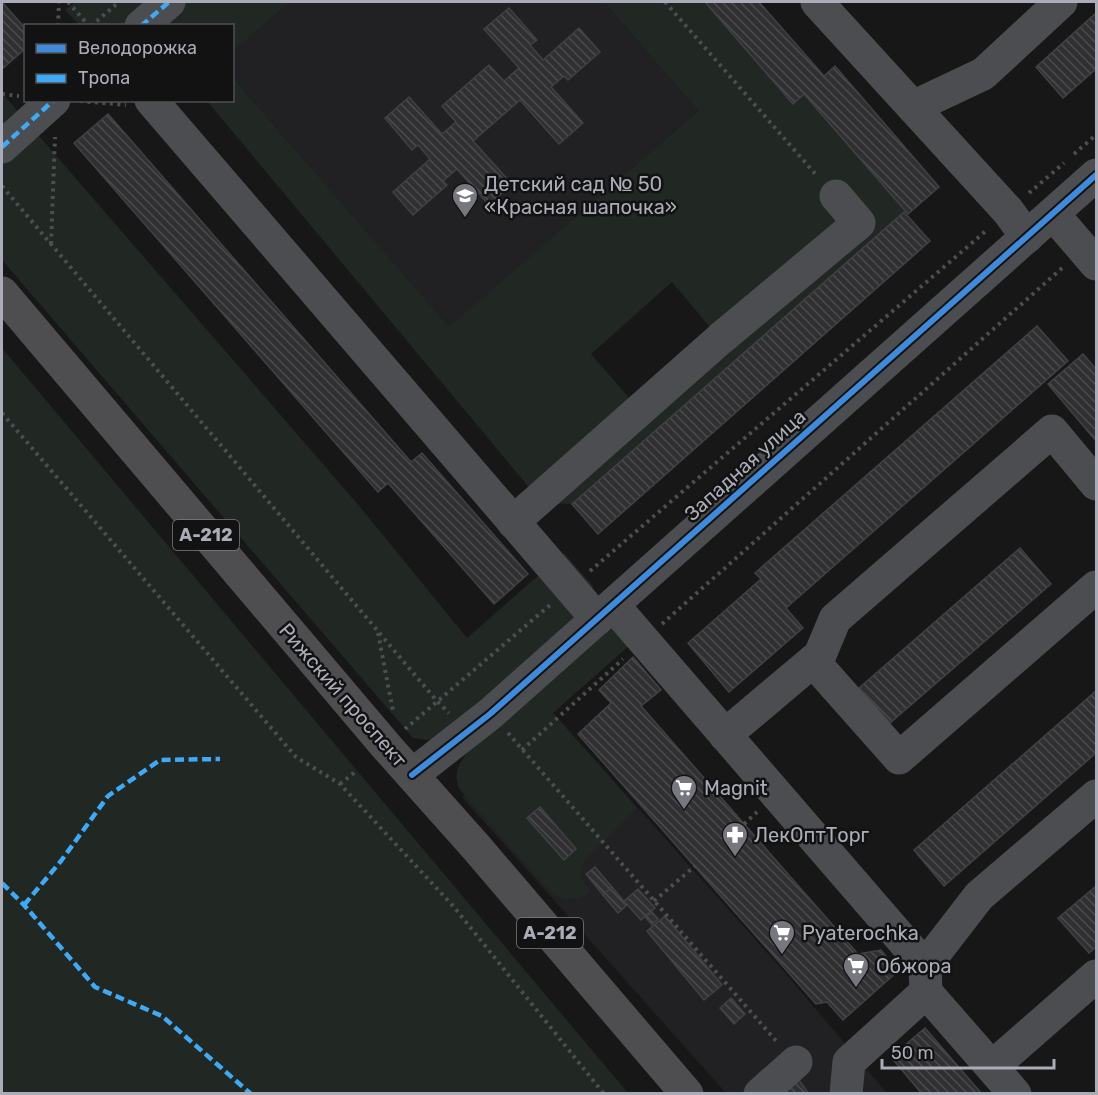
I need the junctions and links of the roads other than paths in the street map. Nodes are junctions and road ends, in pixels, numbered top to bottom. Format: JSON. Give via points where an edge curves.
{"nodes":[{"id":1,"x":168,"y":2,"type":"edge"},
{"id":2,"x":817,"y":2,"type":"edge"},
{"id":3,"x":1061,"y":2,"type":"edge"},
{"id":4,"x":143,"y":24,"type":"edge"},
{"id":5,"x":52,"y":102,"type":"edge"},
{"id":6,"x":154,"y":104,"type":"edge"},
{"id":7,"x":913,"y":107,"type":"junction"},
{"id":8,"x":2,"y":147,"type":"edge"},
{"id":9,"x":1085,"y":165,"type":"edge"},
{"id":10,"x":836,"y":196,"type":"road end"},
{"id":11,"x":1053,"y":214,"type":"junction"},
{"id":12,"x":1017,"y":224,"type":"junction"},
{"id":13,"x":1090,"y":257,"type":"edge"},
{"id":14,"x":2,"y":293,"type":"edge"},
{"id":15,"x":1096,"y":484,"type":"edge"},
{"id":16,"x":513,"y":522,"type":"junction"},
{"id":17,"x":1096,"y":587,"type":"edge"},
{"id":18,"x":605,"y":612,"type":"junction"},
{"id":19,"x":813,"y":661,"type":"junction"},
{"id":20,"x":725,"y":735,"type":"junction"},
{"id":21,"x":412,"y":775,"type":"junction"},
{"id":22,"x":1096,"y":796,"type":"edge"},
{"id":23,"x":1096,"y":976,"type":"edge"},
{"id":24,"x":926,"y":979,"type":"junction"},
{"id":25,"x":795,"y":1062,"type":"road end"},
{"id":26,"x":992,"y":1067,"type":"junction"},
{"id":27,"x":687,"y":1094,"type":"edge"},
{"id":28,"x":760,"y":1094,"type":"edge"},
{"id":29,"x":846,"y":1094,"type":"edge"},
{"id":30,"x":1015,"y":1094,"type":"edge"}],
"edges":[{"from":1,"to":4,"type":"street"},
{"from":2,"to":7,"type":"street"},
{"from":3,"to":7,"type":"street","via":[[983,74]]},
{"from":5,"to":8,"type":"street"},
{"from":6,"to":16,"type":"street"},
{"from":7,"to":12,"type":"street"},
{"from":9,"to":11,"type":"street","name":"Западная улица"},
{"from":10,"to":16,"type":"street","via":[[859,223],[720,339]]},
{"from":11,"to":12,"type":"street","name":"Западная улица"},
{"from":11,"to":13,"type":"street"},
{"from":12,"to":18,"type":"street","name":"Западная улица"},
{"from":14,"to":21,"type":"highway","name":"Рижский проспект","number":"А-212"},
{"from":15,"to":19,"type":"street","via":[[1052,431],[835,619],[820,655]]},
{"from":16,"to":18,"type":"street","via":[[571,588]]},
{"from":17,"to":19,"type":"street","via":[[898,758]]},
{"from":18,"to":20,"type":"street","via":[[644,640]]},
{"from":18,"to":21,"type":"street","name":"Западная улица","via":[[490,714]]},
{"from":19,"to":20,"type":"street"},
{"from":20,"to":24,"type":"street"},
{"from":21,"to":27,"type":"highway","name":"Рижский проспект","number":"А-212"},
{"from":22,"to":24,"type":"street","via":[[979,896]]},
{"from":23,"to":26,"type":"street"},
{"from":24,"to":26,"type":"street"},
{"from":24,"to":29,"type":"street","via":[[849,1062]]},
{"from":25,"to":28,"type":"street"},
{"from":26,"to":30,"type":"street"}]}
